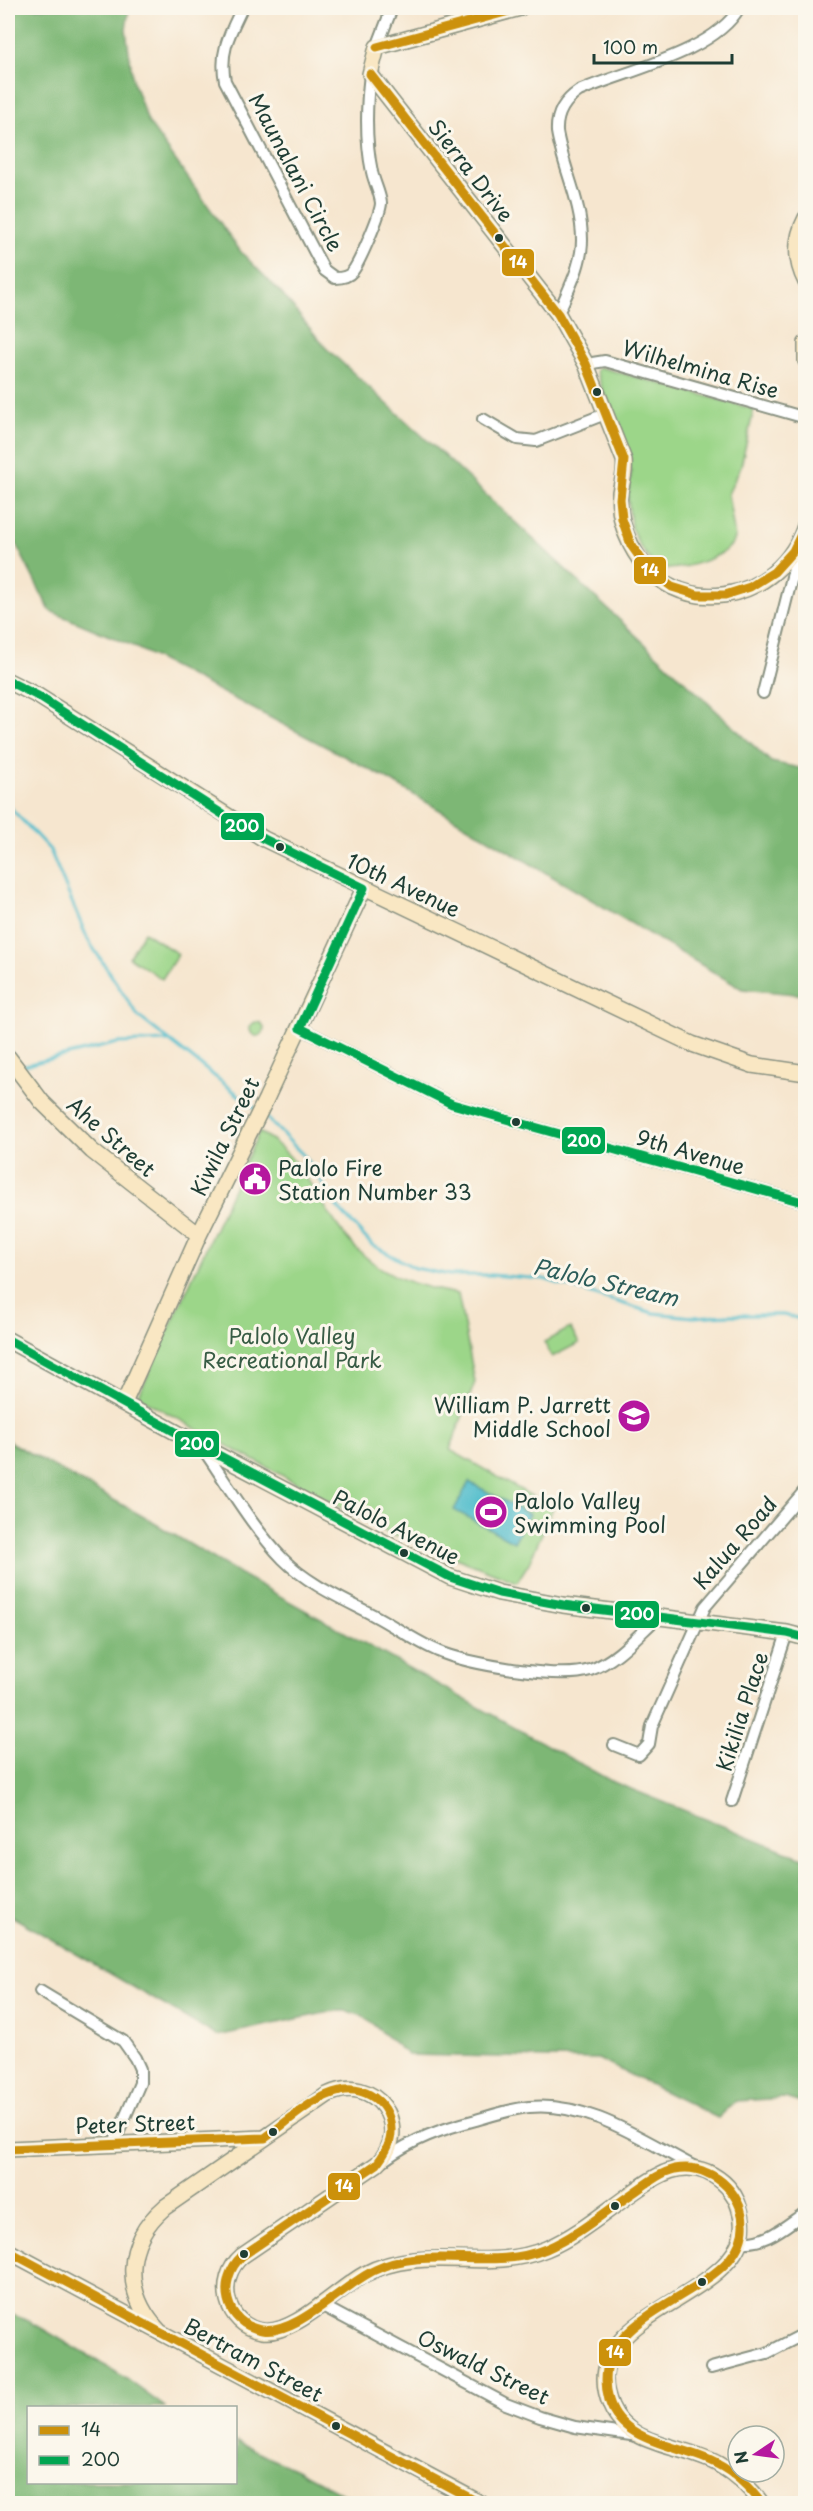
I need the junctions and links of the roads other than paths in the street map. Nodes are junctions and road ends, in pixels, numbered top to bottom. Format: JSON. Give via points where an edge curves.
{"nodes":[{"id":1,"x":242,"y":8,"type":"edge"},
{"id":2,"x":392,"y":8,"type":"edge"},
{"id":3,"x":520,"y":8,"type":"edge"},
{"id":4,"x":739,"y":8,"type":"edge"},
{"id":5,"x":378,"y":47,"type":"junction"},
{"id":6,"x":370,"y":74,"type":"junction"},
{"id":7,"x":806,"y":218,"type":"edge"},
{"id":8,"x":806,"y":282,"type":"edge"},
{"id":9,"x":558,"y":314,"type":"junction"},
{"id":10,"x":806,"y":343,"type":"edge"},
{"id":11,"x":806,"y":361,"type":"edge"},
{"id":12,"x":586,"y":364,"type":"junction"},
{"id":13,"x":605,"y":414,"type":"junction"},
{"id":14,"x":806,"y":418,"type":"edge"},
{"id":15,"x":483,"y":419,"type":"dead end"},
{"id":16,"x":806,"y":524,"type":"edge"},
{"id":17,"x":8,"y":681,"type":"edge"},
{"id":18,"x":763,"y":693,"type":"dead end"},
{"id":19,"x":364,"y":888,"type":"junction"},
{"id":20,"x":300,"y":1028,"type":"junction"},
{"id":21,"x":8,"y":1057,"type":"edge"},
{"id":22,"x":806,"y":1073,"type":"edge"},
{"id":23,"x":806,"y":1203,"type":"edge"},
{"id":24,"x":199,"y":1235,"type":"junction"},
{"id":25,"x":8,"y":1340,"type":"edge"},
{"id":26,"x":124,"y":1403,"type":"junction"},
{"id":27,"x":201,"y":1446,"type":"junction"},
{"id":28,"x":806,"y":1489,"type":"edge"},
{"id":29,"x":658,"y":1617,"type":"junction"},
{"id":30,"x":696,"y":1622,"type":"junction"},
{"id":31,"x":787,"y":1633,"type":"junction"},
{"id":32,"x":806,"y":1638,"type":"edge"},
{"id":33,"x":614,"y":1745,"type":"dead end"},
{"id":34,"x":732,"y":1801,"type":"dead end"},
{"id":35,"x":40,"y":1991,"type":"dead end"},
{"id":36,"x":265,"y":2138,"type":"junction"},
{"id":37,"x":113,"y":2145,"type":"junction"},
{"id":38,"x":8,"y":2149,"type":"edge"},
{"id":39,"x":371,"y":2168,"type":"junction"},
{"id":40,"x":700,"y":2170,"type":"junction"},
{"id":41,"x":806,"y":2212,"type":"edge"},
{"id":42,"x":739,"y":2242,"type":"junction"},
{"id":43,"x":8,"y":2251,"type":"edge"},
{"id":44,"x":319,"y":2304,"type":"junction"},
{"id":45,"x":160,"y":2332,"type":"junction"},
{"id":46,"x":806,"y":2333,"type":"edge"},
{"id":47,"x":711,"y":2368,"type":"dead end"},
{"id":48,"x":641,"y":2437,"type":"junction"},
{"id":49,"x":482,"y":2504,"type":"edge"},
{"id":50,"x":762,"y":2504,"type":"edge"}],
"edges":[{"from":1,"to":6,"type":"street","name":"Maunalani Circle","via":[[224,47],[225,81],[324,270],[338,278],[354,270],[381,203],[367,135]]},
{"from":2,"to":5,"type":"street","name":"Maunalani Circle"},
{"from":3,"to":5,"type":"street"},
{"from":4,"to":9,"type":"street","via":[[722,30],[707,40],[579,91],[562,108],[557,132],[577,205],[582,240],[577,270]]},
{"from":5,"to":6,"type":"street","name":"Maunalani Circle"},
{"from":6,"to":9,"type":"street","name":"Sierra Drive"},
{"from":7,"to":8,"type":"street","via":[[797,248]]},
{"from":9,"to":12,"type":"street","name":"Sierra Drive"},
{"from":10,"to":11,"type":"street"},
{"from":12,"to":13,"type":"street","name":"Sierra Drive"},
{"from":12,"to":14,"type":"street","name":"Wilhelmina Rise","via":[[605,361]]},
{"from":13,"to":15,"type":"street","via":[[536,441],[517,439]]},
{"from":13,"to":16,"type":"street","name":"Sierra Drive","via":[[625,464],[620,504],[627,537],[645,565],[671,586],[716,596],[749,589],[786,563]]},
{"from":16,"to":18,"type":"street"},
{"from":17,"to":19,"type":"street","name":"10th Avenue","via":[[38,696],[254,833]]},
{"from":19,"to":20,"type":"street","name":"Kiwila Street"},
{"from":19,"to":22,"type":"street","name":"10th Avenue","via":[[692,1044],[752,1065]]},
{"from":20,"to":23,"type":"street","name":"9th Avenue","via":[[452,1104]]},
{"from":20,"to":24,"type":"street","name":"Kiwila Street"},
{"from":21,"to":24,"type":"street","name":"Ahe Street","via":[[42,1102],[92,1151]]},
{"from":24,"to":26,"type":"street","name":"Kiwila Street"},
{"from":25,"to":26,"type":"street","name":"Palolo Avenue"},
{"from":26,"to":27,"type":"street","name":"Palolo Avenue"},
{"from":27,"to":29,"type":"street","name":"Palolo Avenue","via":[[450,1577],[515,1597]]},
{"from":27,"to":29,"type":"street","via":[[264,1536],[306,1580],[439,1652],[526,1670],[590,1670],[609,1659]]},
{"from":28,"to":30,"type":"street","name":"Kalua Road"},
{"from":29,"to":30,"type":"street","name":"Palolo Avenue"},
{"from":30,"to":31,"type":"street","name":"Palolo Avenue"},
{"from":30,"to":33,"type":"street","name":"Kalua Road","via":[[652,1726],[649,1744],[639,1755]]},
{"from":31,"to":32,"type":"street","name":"Palolo Avenue"},
{"from":31,"to":34,"type":"street","name":"Kikilia Place"},
{"from":35,"to":37,"type":"street","via":[[123,2042],[135,2058],[140,2083]]},
{"from":36,"to":37,"type":"street","name":"Peter Street"},
{"from":36,"to":39,"type":"street","via":[[327,2095],[345,2089],[358,2090],[380,2102],[392,2124],[388,2149]]},
{"from":36,"to":45,"type":"street","via":[[165,2207],[142,2234],[134,2256],[135,2292],[145,2314]]},
{"from":37,"to":38,"type":"street","name":"Peter Street"},
{"from":39,"to":40,"type":"street","via":[[403,2146],[440,2129],[510,2110],[549,2106],[603,2120]]},
{"from":39,"to":44,"type":"street","via":[[242,2256],[227,2277],[226,2296],[231,2308],[243,2323],[255,2329],[280,2330]]},
{"from":40,"to":42,"type":"street","via":[[723,2182],[734,2196],[742,2220]]},
{"from":40,"to":44,"type":"street","via":[[675,2169],[658,2175],[544,2250],[502,2260],[406,2260],[364,2275]]},
{"from":41,"to":42,"type":"street","via":[[770,2236]]},
{"from":42,"to":48,"type":"street","via":[[723,2267],[632,2329],[614,2350],[606,2376],[610,2403],[620,2419]]},
{"from":43,"to":45,"type":"street","name":"Bertram Street"},
{"from":44,"to":48,"type":"street","name":"Oswald Street","via":[[506,2404],[575,2427]]},
{"from":45,"to":49,"type":"street","name":"Bertram Street"},
{"from":46,"to":47,"type":"street","via":[[767,2353]]},
{"from":48,"to":50,"type":"street","via":[[716,2463],[750,2489]]}]}
